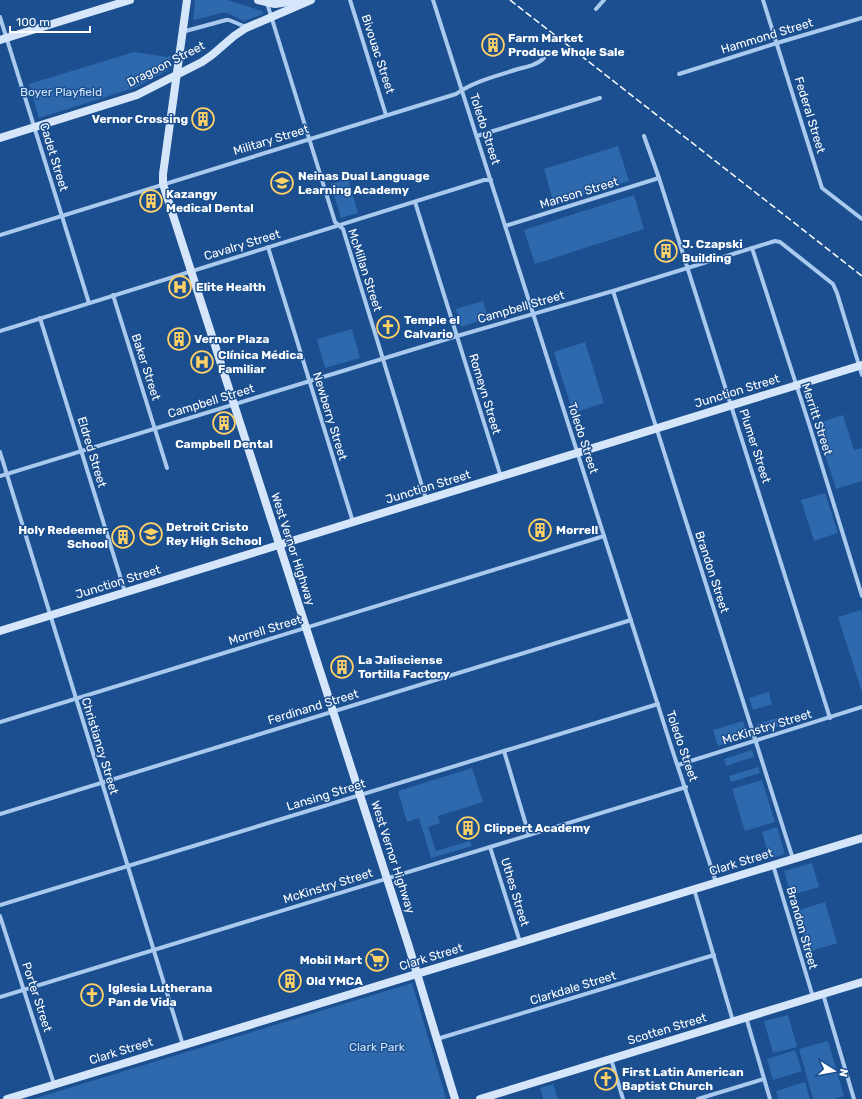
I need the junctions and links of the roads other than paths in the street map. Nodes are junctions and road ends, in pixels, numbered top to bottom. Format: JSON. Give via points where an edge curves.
{"nodes":[{"id":1,"x":130,"y":0,"type":"edge"},
{"id":2,"x":187,"y":0,"type":"edge"},
{"id":3,"x":258,"y":0,"type":"edge"},
{"id":4,"x":306,"y":0,"type":"edge"},
{"id":5,"x":311,"y":0,"type":"edge"},
{"id":6,"x":350,"y":0,"type":"edge"},
{"id":7,"x":433,"y":0,"type":"edge"},
{"id":8,"x":604,"y":0,"type":"edge"},
{"id":9,"x":763,"y":0,"type":"edge"},
{"id":10,"x":267,"y":3,"type":"junction"},
{"id":11,"x":596,"y":9,"type":"dead end"},
{"id":12,"x":0,"y":17,"type":"edge"},
{"id":13,"x":270,"y":17,"type":"junction"},
{"id":14,"x":862,"y":18,"type":"edge"},
{"id":15,"x":246,"y":28,"type":"junction"},
{"id":16,"x":182,"y":33,"type":"junction"},
{"id":17,"x":3,"y":39,"type":"edge"},
{"id":18,"x":777,"y":43,"type":"junction"},
{"id":19,"x":544,"y":58,"type":"dead end"},
{"id":20,"x":679,"y":74,"type":"dead end"},
{"id":21,"x":176,"y":75,"type":"junction"},
{"id":22,"x":462,"y":89,"type":"junction"},
{"id":23,"x":600,"y":98,"type":"dead end"},
{"id":24,"x":386,"y":115,"type":"junction"},
{"id":25,"x":34,"y":127,"type":"junction"},
{"id":26,"x":477,"y":136,"type":"junction"},
{"id":27,"x":644,"y":136,"type":"dead end"},
{"id":28,"x":0,"y":138,"type":"edge"},
{"id":29,"x":309,"y":139,"type":"junction"},
{"id":30,"x":659,"y":178,"type":"junction"},
{"id":31,"x":491,"y":180,"type":"junction"},
{"id":32,"x":163,"y":184,"type":"junction"},
{"id":33,"x":415,"y":202,"type":"junction"},
{"id":34,"x":62,"y":216,"type":"junction"},
{"id":35,"x":862,"y":219,"type":"edge"},
{"id":36,"x":339,"y":225,"type":"junction"},
{"id":37,"x":505,"y":226,"type":"junction"},
{"id":38,"x":0,"y":235,"type":"edge"},
{"id":39,"x":268,"y":248,"type":"junction"},
{"id":40,"x":752,"y":248,"type":"junction"},
{"id":41,"x":687,"y":268,"type":"junction"},
{"id":42,"x":190,"y":271,"type":"junction"},
{"id":43,"x":613,"y":291,"type":"junction"},
{"id":44,"x":113,"y":295,"type":"junction"},
{"id":45,"x":89,"y":303,"type":"junction"},
{"id":46,"x":533,"y":314,"type":"junction"},
{"id":47,"x":40,"y":318,"type":"junction"},
{"id":48,"x":0,"y":331,"type":"edge"},
{"id":49,"x":457,"y":336,"type":"junction"},
{"id":50,"x":383,"y":358,"type":"junction"},
{"id":51,"x":861,"y":365,"type":"edge"},
{"id":52,"x":862,"y":375,"type":"edge"},
{"id":53,"x":309,"y":381,"type":"junction"},
{"id":54,"x":796,"y":385,"type":"junction"},
{"id":55,"x":233,"y":404,"type":"junction"},
{"id":56,"x":731,"y":405,"type":"junction"},
{"id":57,"x":155,"y":428,"type":"junction"},
{"id":58,"x":657,"y":428,"type":"junction"},
{"id":59,"x":81,"y":451,"type":"junction"},
{"id":60,"x":0,"y":452,"type":"edge"},
{"id":61,"x":578,"y":453,"type":"junction"},
{"id":62,"x":167,"y":468,"type":"dead end"},
{"id":63,"x":7,"y":474,"type":"junction"},
{"id":64,"x":0,"y":476,"type":"edge"},
{"id":65,"x":501,"y":476,"type":"junction"},
{"id":66,"x":426,"y":500,"type":"junction"},
{"id":67,"x":353,"y":522,"type":"junction"},
{"id":68,"x":604,"y":536,"type":"junction"},
{"id":69,"x":279,"y":545,"type":"junction"},
{"id":70,"x":125,"y":592,"type":"junction"},
{"id":71,"x":862,"y":596,"type":"edge"},
{"id":72,"x":50,"y":615,"type":"junction"},
{"id":73,"x":631,"y":620,"type":"junction"},
{"id":74,"x":306,"y":628,"type":"junction"},
{"id":75,"x":0,"y":631,"type":"edge"},
{"id":76,"x":75,"y":699,"type":"junction"},
{"id":77,"x":658,"y":704,"type":"junction"},
{"id":78,"x":862,"y":707,"type":"edge"},
{"id":79,"x":333,"y":712,"type":"junction"},
{"id":80,"x":830,"y":718,"type":"junction"},
{"id":81,"x":0,"y":722,"type":"edge"},
{"id":82,"x":755,"y":741,"type":"junction"},
{"id":83,"x":504,"y":751,"type":"junction"},
{"id":84,"x":678,"y":765,"type":"junction"},
{"id":85,"x":101,"y":783,"type":"junction"},
{"id":86,"x":686,"y":788,"type":"junction"},
{"id":87,"x":360,"y":795,"type":"junction"},
{"id":88,"x":0,"y":814,"type":"edge"},
{"id":89,"x":529,"y":835,"type":"junction"},
{"id":90,"x":862,"y":838,"type":"edge"},
{"id":91,"x":490,"y":847,"type":"junction"},
{"id":92,"x":793,"y":859,"type":"junction"},
{"id":93,"x":773,"y":865,"type":"junction"},
{"id":94,"x":127,"y":866,"type":"junction"},
{"id":95,"x":387,"y":879,"type":"junction"},
{"id":96,"x":716,"y":882,"type":"junction"},
{"id":97,"x":694,"y":889,"type":"junction"},
{"id":98,"x":0,"y":905,"type":"edge"},
{"id":99,"x":0,"y":916,"type":"edge"},
{"id":100,"x":520,"y":942,"type":"junction"},
{"id":101,"x":153,"y":950,"type":"junction"},
{"id":102,"x":714,"y":955,"type":"junction"},
{"id":103,"x":417,"y":973,"type":"junction"},
{"id":104,"x":862,"y":982,"type":"edge"},
{"id":105,"x":25,"y":989,"type":"junction"},
{"id":106,"x":823,"y":994,"type":"junction"},
{"id":107,"x":0,"y":997,"type":"edge"},
{"id":108,"x":812,"y":997,"type":"junction"},
{"id":109,"x":746,"y":1017,"type":"junction"},
{"id":110,"x":733,"y":1022,"type":"junction"},
{"id":111,"x":437,"y":1039,"type":"junction"},
{"id":112,"x":183,"y":1045,"type":"junction"},
{"id":113,"x":611,"y":1059,"type":"junction"},
{"id":114,"x":764,"y":1079,"type":"junction"},
{"id":115,"x":54,"y":1084,"type":"junction"},
{"id":116,"x":7,"y":1099,"type":"edge"},
{"id":117,"x":456,"y":1099,"type":"edge"},
{"id":118,"x":480,"y":1099,"type":"edge"},
{"id":119,"x":623,"y":1099,"type":"edge"},
{"id":120,"x":698,"y":1099,"type":"edge"},
{"id":121,"x":770,"y":1099,"type":"edge"},
{"id":122,"x":854,"y":1099,"type":"edge"}],
"edges":[{"from":1,"to":17,"type":"street"},
{"from":2,"to":16,"type":"street","name":"West Vernor Highway"},
{"from":3,"to":10,"type":"street"},
{"from":4,"to":10,"type":"street"},
{"from":5,"to":13,"type":"street","name":"Dragoon Street"},
{"from":6,"to":24,"type":"street","name":"Bivouac Street"},
{"from":7,"to":22,"type":"street","name":"Toledo Street"},
{"from":8,"to":11,"type":"street"},
{"from":9,"to":18,"type":"street","name":"Federal Street"},
{"from":10,"to":13,"type":"street","name":"McMillan Street"},
{"from":12,"to":17,"type":"street","name":"Cadet Street"},
{"from":13,"to":15,"type":"street","name":"Dragoon Street"},
{"from":13,"to":29,"type":"street","name":"McMillan Street"},
{"from":14,"to":18,"type":"street","name":"Hammond Street"},
{"from":15,"to":16,"type":"street","via":[[226,20]]},
{"from":15,"to":21,"type":"street","name":"Dragoon Street","via":[[212,55]]},
{"from":16,"to":21,"type":"street","name":"West Vernor Highway"},
{"from":17,"to":25,"type":"street","name":"Cadet Street"},
{"from":18,"to":20,"type":"street","name":"Hammond Street"},
{"from":18,"to":35,"type":"street","name":"Federal Street","via":[[822,188]]},
{"from":19,"to":22,"type":"street","name":"Military Street","via":[[535,64]]},
{"from":21,"to":25,"type":"street","name":"Dragoon Street","via":[[137,95]]},
{"from":21,"to":32,"type":"street","name":"West Vernor Highway"},
{"from":22,"to":24,"type":"street","name":"Military Street","via":[[456,94]]},
{"from":22,"to":26,"type":"street","name":"Toledo Street"},
{"from":23,"to":26,"type":"street"},
{"from":24,"to":29,"type":"street","name":"Military Street"},
{"from":25,"to":28,"type":"street","name":"Dragoon Street"},
{"from":25,"to":34,"type":"street","name":"Cadet Street"},
{"from":26,"to":31,"type":"street","name":"Toledo Street"},
{"from":27,"to":30,"type":"street","name":"Plumer Street"},
{"from":29,"to":32,"type":"street","name":"Military Street"},
{"from":29,"to":36,"type":"street","name":"McMillan Street","via":[[335,222]]},
{"from":30,"to":37,"type":"street","name":"Manson Street"},
{"from":30,"to":41,"type":"street","name":"Plumer Street"},
{"from":31,"to":33,"type":"street","name":"Cavalry Street"},
{"from":31,"to":37,"type":"street","name":"Toledo Street"},
{"from":32,"to":34,"type":"street","name":"Military Street"},
{"from":32,"to":42,"type":"street","name":"West Vernor Highway"},
{"from":33,"to":36,"type":"street","name":"Cavalry Street"},
{"from":33,"to":49,"type":"street","name":"Romeyn Street"},
{"from":34,"to":38,"type":"street","name":"Military Street"},
{"from":34,"to":45,"type":"street","name":"Cadet Street"},
{"from":36,"to":39,"type":"street","name":"Cavalry Street"},
{"from":36,"to":50,"type":"street","name":"McMillan Street","via":[[343,229]]},
{"from":37,"to":46,"type":"street","name":"Toledo Street"},
{"from":39,"to":42,"type":"street","name":"Cavalry Street"},
{"from":39,"to":53,"type":"street","name":"Newberry Street"},
{"from":40,"to":41,"type":"street","name":"Campbell Street"},
{"from":40,"to":51,"type":"street","name":"Campbell Street","via":[[772,241],[780,242],[829,280],[835,287]]},
{"from":40,"to":54,"type":"street","name":"Merritt Street"},
{"from":41,"to":43,"type":"street","name":"Campbell Street"},
{"from":41,"to":56,"type":"street","name":"Plumer Street"},
{"from":42,"to":44,"type":"street","name":"Cavalry Street"},
{"from":42,"to":55,"type":"street","name":"West Vernor Highway"},
{"from":43,"to":46,"type":"street","name":"Campbell Street"},
{"from":43,"to":58,"type":"street","name":"Brandon Street"},
{"from":44,"to":45,"type":"street","name":"Cavalry Street"},
{"from":44,"to":57,"type":"street","name":"Baker Street"},
{"from":45,"to":47,"type":"street","name":"Cavalry Street"},
{"from":46,"to":49,"type":"street","name":"Campbell Street"},
{"from":46,"to":61,"type":"street","name":"Toledo Street"},
{"from":47,"to":48,"type":"street","name":"Cavalry Street"},
{"from":47,"to":59,"type":"street","name":"Eldred Street"},
{"from":49,"to":50,"type":"street","name":"Campbell Street"},
{"from":49,"to":65,"type":"street","name":"Romeyn Street"},
{"from":50,"to":53,"type":"street","name":"Campbell Street"},
{"from":50,"to":66,"type":"street","name":"McMillan Street"},
{"from":51,"to":52,"type":"street"},
{"from":51,"to":54,"type":"street","name":"Junction Street"},
{"from":53,"to":55,"type":"street","name":"Campbell Street"},
{"from":53,"to":67,"type":"street","name":"Newberry Street"},
{"from":54,"to":56,"type":"street","name":"Junction Street"},
{"from":54,"to":71,"type":"street","name":"Merritt Street"},
{"from":55,"to":57,"type":"street","name":"Campbell Street"},
{"from":55,"to":69,"type":"street","name":"West Vernor Highway"},
{"from":56,"to":58,"type":"street","name":"Junction Street"},
{"from":56,"to":80,"type":"street","name":"Plumer Street"},
{"from":57,"to":59,"type":"street","name":"Campbell Street"},
{"from":57,"to":62,"type":"street","name":"Baker Street"},
{"from":58,"to":61,"type":"street","name":"Junction Street"},
{"from":58,"to":82,"type":"street","name":"Brandon Street"},
{"from":59,"to":63,"type":"street","name":"Campbell Street"},
{"from":59,"to":70,"type":"street","name":"Eldred Street"},
{"from":60,"to":63,"type":"street","name":"Christiancy Street"},
{"from":61,"to":65,"type":"street","name":"Junction Street"},
{"from":61,"to":68,"type":"street","name":"Toledo Street"},
{"from":63,"to":64,"type":"street","name":"Campbell Street"},
{"from":63,"to":72,"type":"street","name":"Christiancy Street"},
{"from":65,"to":66,"type":"street","name":"Junction Street"},
{"from":66,"to":67,"type":"street","name":"Junction Street"},
{"from":67,"to":69,"type":"street","name":"Junction Street"},
{"from":68,"to":73,"type":"street","name":"Toledo Street"},
{"from":68,"to":74,"type":"street","name":"Morrell Street"},
{"from":69,"to":70,"type":"street","name":"Junction Street"},
{"from":69,"to":74,"type":"street","name":"West Vernor Highway"},
{"from":70,"to":72,"type":"street","name":"Junction Street"},
{"from":72,"to":75,"type":"street","name":"Junction Street"},
{"from":72,"to":76,"type":"street","name":"Christiancy Street"},
{"from":73,"to":77,"type":"street","name":"Toledo Street"},
{"from":73,"to":79,"type":"street","name":"Ferdinand Street"},
{"from":74,"to":76,"type":"street","name":"Morrell Street"},
{"from":74,"to":79,"type":"street","name":"West Vernor Highway"},
{"from":76,"to":81,"type":"street","name":"Morrell Street"},
{"from":76,"to":85,"type":"street","name":"Christiancy Street"},
{"from":77,"to":83,"type":"street","name":"Lansing Street"},
{"from":77,"to":84,"type":"street","name":"Toledo Street"},
{"from":78,"to":80,"type":"street","name":"McKinstry Street"},
{"from":79,"to":85,"type":"street","name":"Ferdinand Street"},
{"from":79,"to":87,"type":"street","name":"West Vernor Highway"},
{"from":80,"to":82,"type":"street","name":"McKinstry Street"},
{"from":82,"to":84,"type":"street","name":"McKinstry Street"},
{"from":82,"to":92,"type":"street","name":"Brandon Street"},
{"from":83,"to":87,"type":"street","name":"Lansing Street"},
{"from":83,"to":89,"type":"street"},
{"from":84,"to":86,"type":"street","name":"Toledo Street"},
{"from":85,"to":88,"type":"street","name":"Ferdinand Street"},
{"from":85,"to":94,"type":"street","name":"Christiancy Street"},
{"from":86,"to":89,"type":"street","name":"McKinstry Street"},
{"from":86,"to":96,"type":"street","name":"Toledo Street"},
{"from":87,"to":94,"type":"street","name":"Lansing Street"},
{"from":87,"to":95,"type":"street","name":"West Vernor Highway"},
{"from":89,"to":91,"type":"street","name":"McKinstry Street"},
{"from":90,"to":92,"type":"street","name":"Clark Street"},
{"from":91,"to":95,"type":"street","name":"McKinstry Street"},
{"from":91,"to":100,"type":"street","name":"Uthes Street"},
{"from":92,"to":93,"type":"street","name":"Clark Street"},
{"from":93,"to":96,"type":"street","name":"Clark Street"},
{"from":93,"to":108,"type":"street","name":"Brandon Street"},
{"from":94,"to":98,"type":"street","name":"Lansing Street"},
{"from":94,"to":101,"type":"street","name":"Christiancy Street"},
{"from":95,"to":101,"type":"street","name":"McKinstry Street"},
{"from":95,"to":103,"type":"street","name":"West Vernor Highway"},
{"from":96,"to":97,"type":"street","name":"Clark Street"},
{"from":97,"to":100,"type":"street","name":"Clark Street"},
{"from":97,"to":102,"type":"street"},
{"from":99,"to":105,"type":"street","name":"Porter Street"},
{"from":100,"to":103,"type":"street","name":"Clark Street"},
{"from":101,"to":105,"type":"street","name":"McKinstry Street"},
{"from":101,"to":112,"type":"street","name":"Christiancy Street"},
{"from":102,"to":110,"type":"street"},
{"from":102,"to":111,"type":"street","name":"Clarkdale Street"},
{"from":103,"to":111,"type":"street","name":"West Vernor Highway"},
{"from":103,"to":112,"type":"street","name":"Clark Street"},
{"from":104,"to":106,"type":"street","name":"Scotten Street"},
{"from":105,"to":107,"type":"street","name":"McKinstry Street"},
{"from":105,"to":115,"type":"street","name":"Porter Street"},
{"from":106,"to":108,"type":"street","name":"Scotten Street"},
{"from":106,"to":122,"type":"street"},
{"from":108,"to":109,"type":"street","name":"Scotten Street"},
{"from":109,"to":110,"type":"street","name":"Scotten Street"},
{"from":109,"to":114,"type":"street"},
{"from":110,"to":113,"type":"street","name":"Scotten Street"},
{"from":111,"to":117,"type":"street","name":"West Vernor Highway"},
{"from":112,"to":115,"type":"street","name":"Clark Street"},
{"from":113,"to":118,"type":"street","name":"Scotten Street"},
{"from":113,"to":119,"type":"street"},
{"from":114,"to":120,"type":"street"},
{"from":114,"to":121,"type":"street"},
{"from":115,"to":116,"type":"street","name":"Clark Street"}]}
